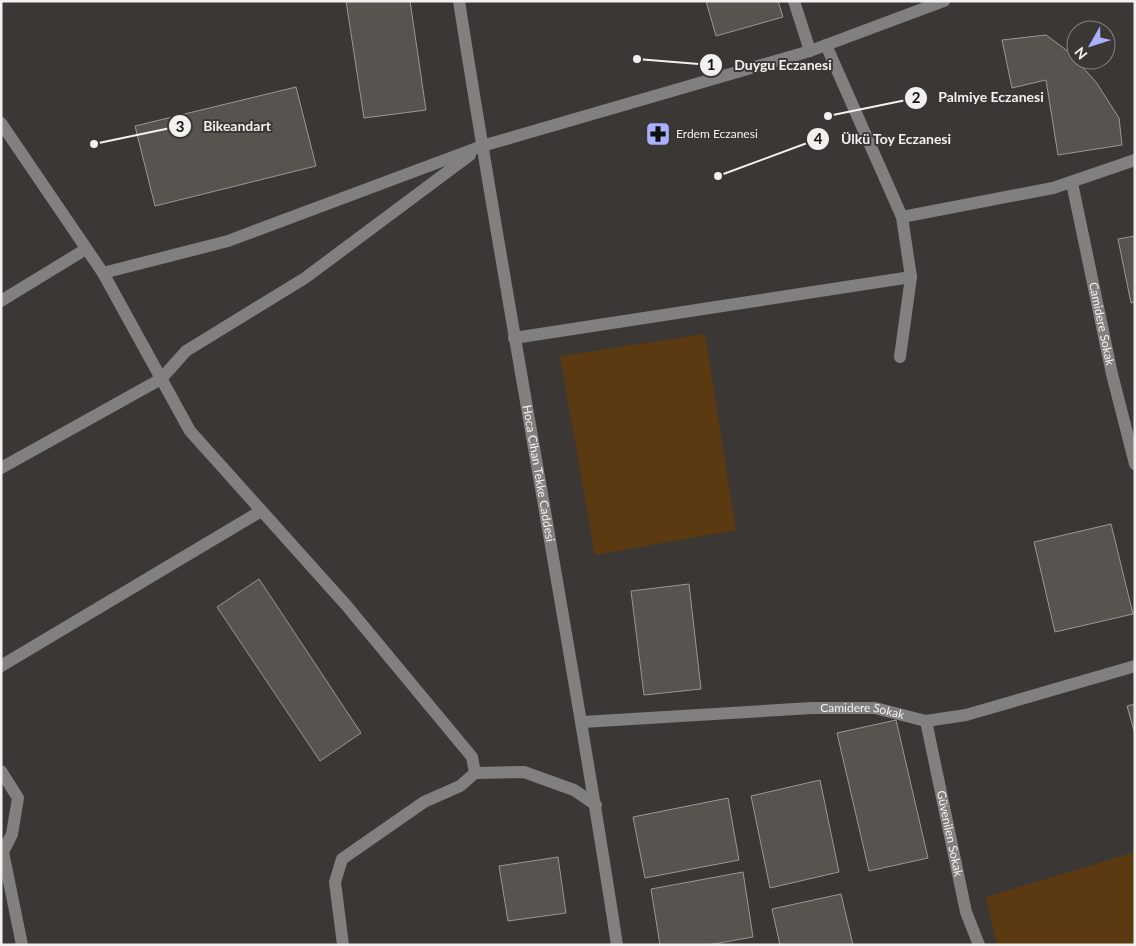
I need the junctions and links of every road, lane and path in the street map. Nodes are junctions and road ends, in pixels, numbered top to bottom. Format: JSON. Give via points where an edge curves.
{"nodes":[{"id":1,"x":459,"y":1,"type":"edge"},
{"id":2,"x":794,"y":1,"type":"edge"},
{"id":3,"x":944,"y":1,"type":"edge"},
{"id":4,"x":826,"y":45,"type":"junction"},
{"id":5,"x":810,"y":51,"type":"junction"},
{"id":6,"x":1,"y":123,"type":"edge"},
{"id":7,"x":482,"y":146,"type":"junction"},
{"id":8,"x":1135,"y":160,"type":"edge"},
{"id":9,"x":1072,"y":183,"type":"junction"},
{"id":10,"x":902,"y":217,"type":"junction"},
{"id":11,"x":86,"y":249,"type":"junction"},
{"id":12,"x":103,"y":273,"type":"junction"},
{"id":13,"x":912,"y":277,"type":"junction"},
{"id":14,"x":1,"y":301,"type":"edge"},
{"id":15,"x":514,"y":338,"type":"junction"},
{"id":16,"x":900,"y":357,"type":"dead end"},
{"id":17,"x":161,"y":379,"type":"junction"},
{"id":18,"x":1135,"y":464,"type":"edge"},
{"id":19,"x":1,"y":468,"type":"edge"},
{"id":20,"x":261,"y":511,"type":"junction"},
{"id":21,"x":1,"y":666,"type":"edge"},
{"id":22,"x":1135,"y":666,"type":"edge"},
{"id":23,"x":926,"y":721,"type":"junction"},
{"id":24,"x":583,"y":722,"type":"junction"},
{"id":25,"x":1,"y":771,"type":"edge"},
{"id":26,"x":475,"y":773,"type":"junction"},
{"id":27,"x":596,"y":805,"type":"junction"},
{"id":28,"x":22,"y":945,"type":"edge"},
{"id":29,"x":343,"y":945,"type":"edge"},
{"id":30,"x":617,"y":945,"type":"edge"},
{"id":31,"x":979,"y":945,"type":"edge"}],
"edges":[{"from":1,"to":7,"type":"street","name":"Hoca Cihan Tekke Caddesi"},
{"from":2,"to":5,"type":"street"},
{"from":3,"to":4,"type":"street"},
{"from":4,"to":5,"type":"street"},
{"from":4,"to":10,"type":"street"},
{"from":5,"to":7,"type":"street"},
{"from":6,"to":11,"type":"street"},
{"from":7,"to":12,"type":"street","via":[[228,241]]},
{"from":7,"to":15,"type":"street","name":"Hoca Cihan Tekke Caddesi"},
{"from":7,"to":17,"type":"street","via":[[305,278],[186,351]]},
{"from":8,"to":9,"type":"street"},
{"from":9,"to":10,"type":"street"},
{"from":9,"to":18,"type":"street","name":"Camidere Sokak","via":[[1112,374]]},
{"from":10,"to":13,"type":"street"},
{"from":11,"to":12,"type":"street"},
{"from":11,"to":14,"type":"street"},
{"from":12,"to":17,"type":"street"},
{"from":13,"to":15,"type":"street"},
{"from":13,"to":16,"type":"street"},
{"from":15,"to":24,"type":"street","name":"Hoca Cihan Tekke Caddesi"},
{"from":17,"to":19,"type":"street"},
{"from":17,"to":20,"type":"street","via":[[190,431]]},
{"from":20,"to":21,"type":"street"},
{"from":20,"to":26,"type":"street","via":[[346,605],[472,757]]},
{"from":22,"to":23,"type":"street","name":"Camidere Sokak","via":[[966,715]]},
{"from":23,"to":24,"type":"street","name":"Camidere Sokak","via":[[875,708],[812,708]]},
{"from":23,"to":31,"type":"street","name":"Güvenilen Sokak","via":[[966,912]]},
{"from":24,"to":27,"type":"street","name":"Hoca Cihan Tekke Caddesi"},
{"from":25,"to":28,"type":"street","via":[[18,798],[12,834],[2,852]]},
{"from":26,"to":27,"type":"street","via":[[524,772],[574,790]]},
{"from":26,"to":29,"type":"street","via":[[460,786],[424,802],[342,858],[335,882]]},
{"from":27,"to":30,"type":"street","name":"Hoca Cihan Tekke Caddesi"}]}
